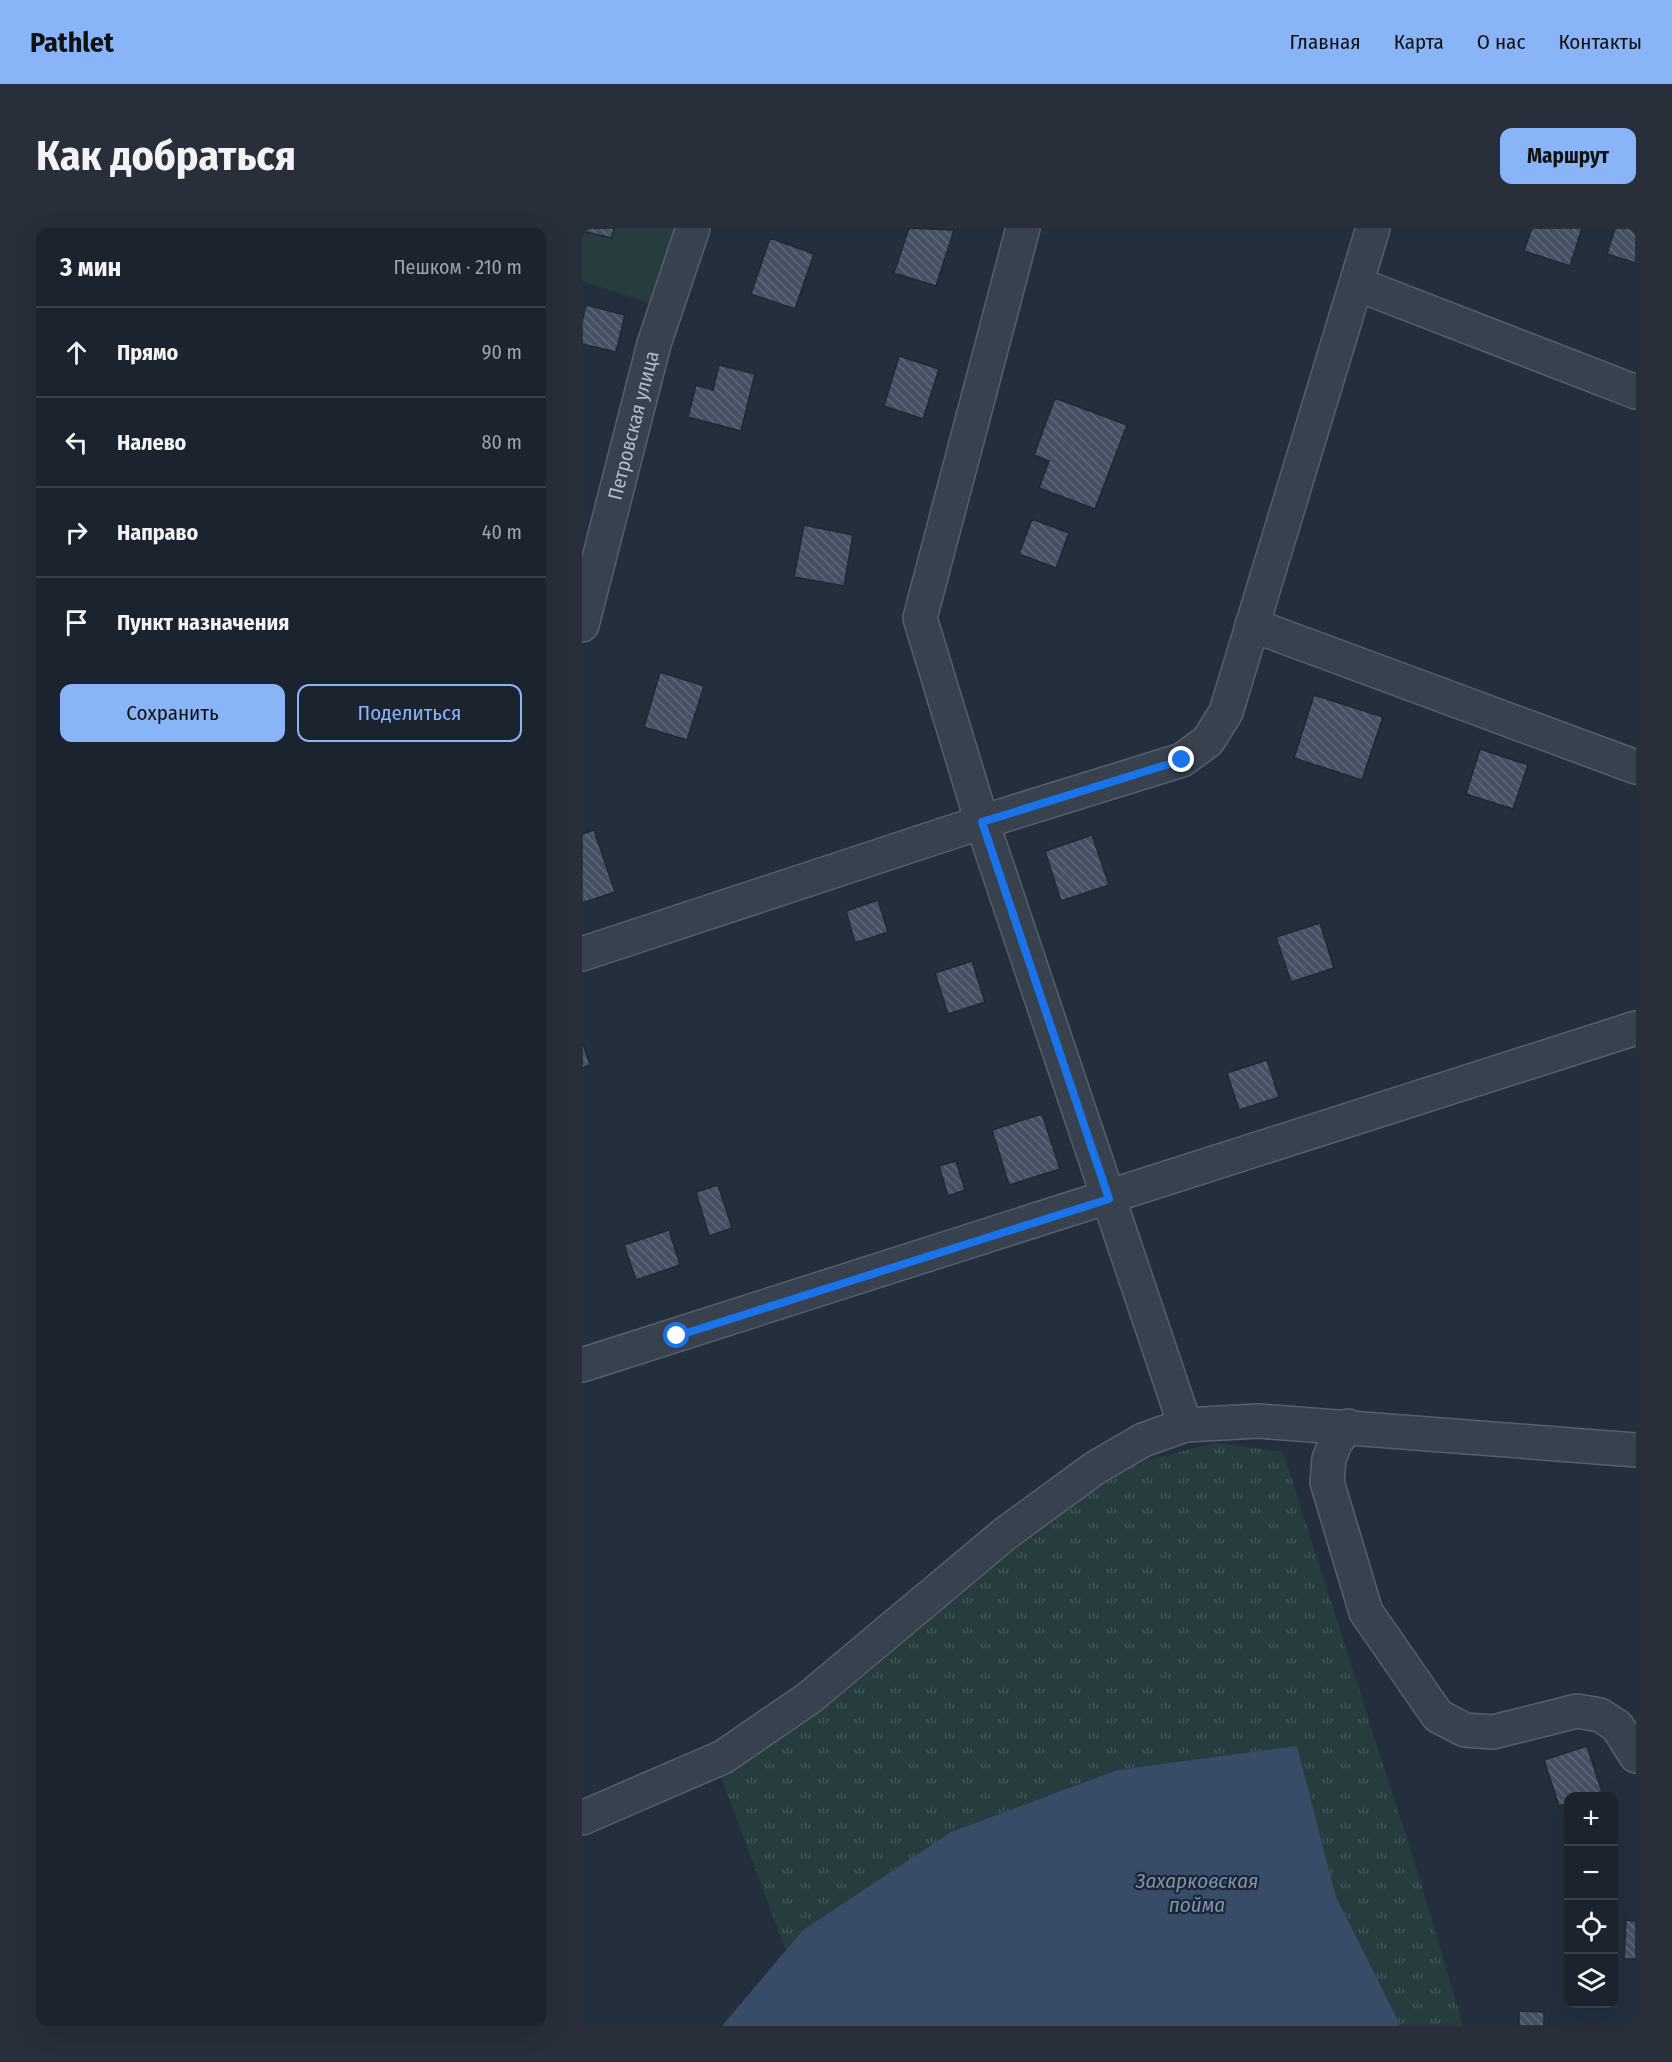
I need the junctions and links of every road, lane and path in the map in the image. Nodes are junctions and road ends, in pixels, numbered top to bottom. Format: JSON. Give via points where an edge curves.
{"nodes":[{"id":1,"x":693,"y":228,"type":"edge"},
{"id":2,"x":1023,"y":228,"type":"edge"},
{"id":3,"x":1373,"y":228,"type":"edge"},
{"id":4,"x":1357,"y":284,"type":"junction"},
{"id":5,"x":1636,"y":392,"type":"edge"},
{"id":6,"x":594,"y":536,"type":"edge"},
{"id":7,"x":1252,"y":625,"type":"junction"},
{"id":8,"x":582,"y":626,"type":"edge"},
{"id":9,"x":1636,"y":767,"type":"edge"},
{"id":10,"x":982,"y":822,"type":"junction"},
{"id":11,"x":582,"y":954,"type":"edge"},
{"id":12,"x":1636,"y":1028,"type":"edge"},
{"id":13,"x":1109,"y":1199,"type":"junction"},
{"id":14,"x":582,"y":1365,"type":"edge"},
{"id":15,"x":1185,"y":1425,"type":"junction"},
{"id":16,"x":1348,"y":1426,"type":"junction"},
{"id":17,"x":1636,"y":1450,"type":"edge"},
{"id":18,"x":1636,"y":1756,"type":"edge"},
{"id":19,"x":582,"y":1818,"type":"edge"}],
"edges":[{"from":1,"to":6,"type":"street","name":"Петровская улица"},
{"from":2,"to":10,"type":"street","via":[[920,618]]},
{"from":3,"to":4,"type":"street"},
{"from":4,"to":5,"type":"street"},
{"from":4,"to":7,"type":"street"},
{"from":6,"to":8,"type":"street","name":"Петровская улица"},
{"from":7,"to":9,"type":"street"},
{"from":7,"to":10,"type":"street","via":[[1226,712],[1208,741],[1182,760]]},
{"from":10,"to":11,"type":"street"},
{"from":10,"to":13,"type":"street"},
{"from":12,"to":13,"type":"street"},
{"from":13,"to":14,"type":"street"},
{"from":13,"to":15,"type":"street"},
{"from":15,"to":16,"type":"street","via":[[1258,1420]]},
{"from":15,"to":19,"type":"street","via":[[1143,1440],[1095,1468],[1006,1533],[809,1698],[723,1757]]},
{"from":16,"to":17,"type":"street"},
{"from":16,"to":18,"type":"street","via":[[1335,1443],[1327,1482],[1366,1612],[1438,1716],[1465,1730],[1493,1732],[1577,1711],[1600,1715],[1617,1726]]}]}
